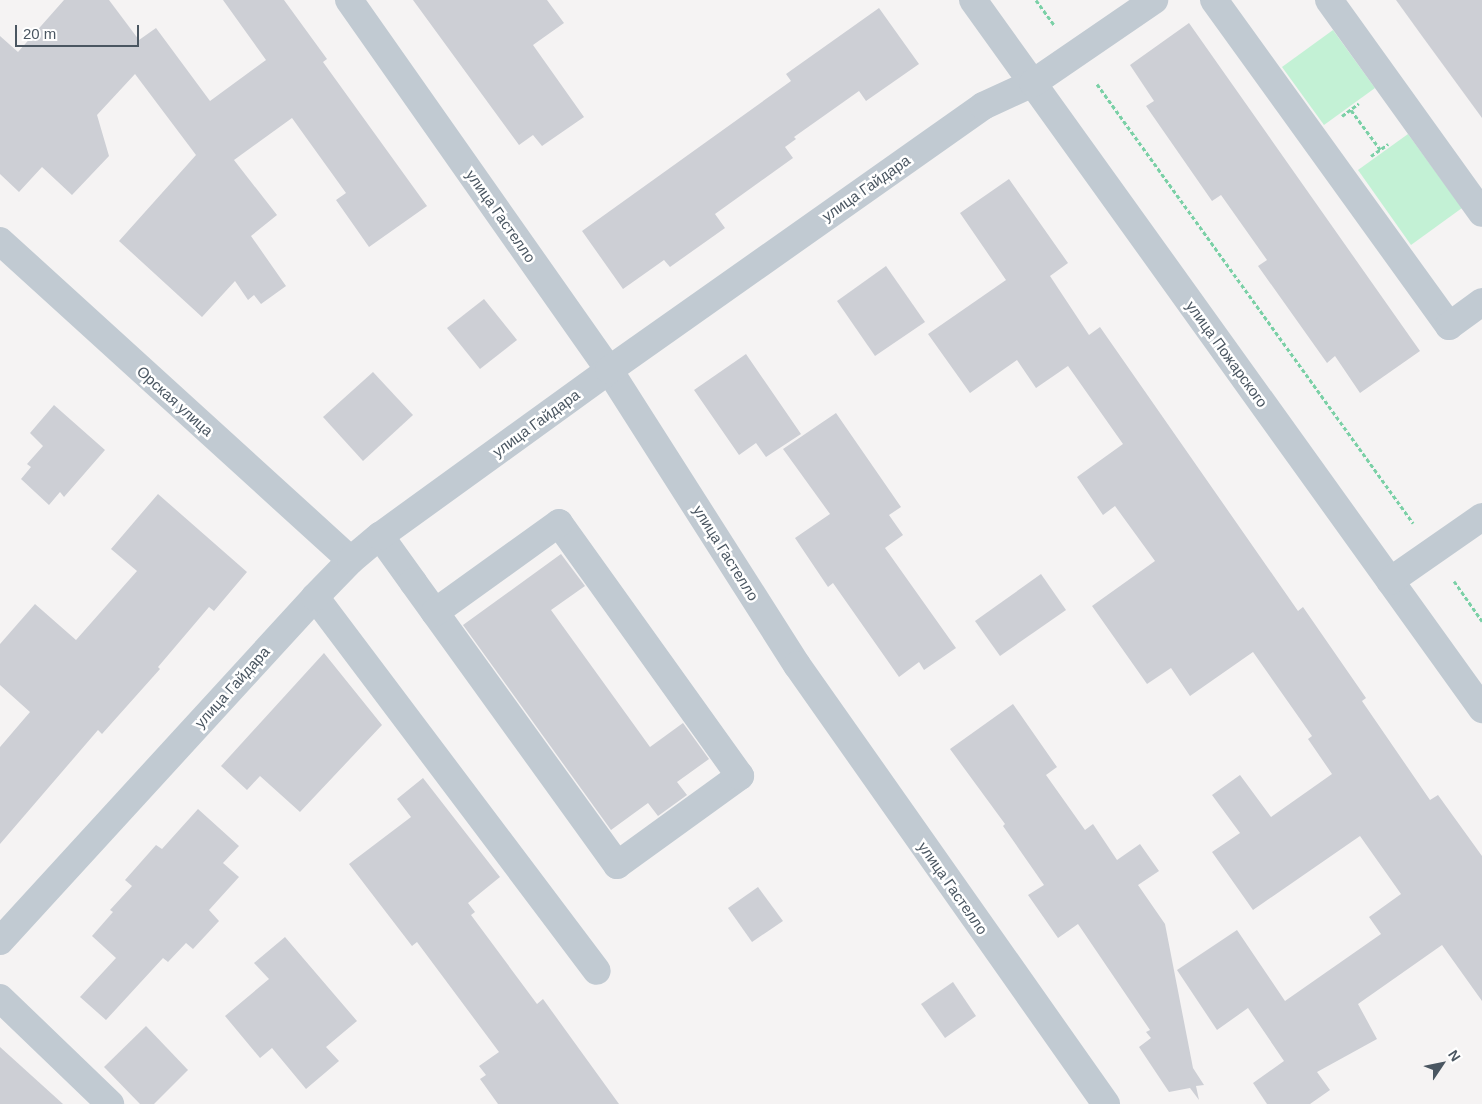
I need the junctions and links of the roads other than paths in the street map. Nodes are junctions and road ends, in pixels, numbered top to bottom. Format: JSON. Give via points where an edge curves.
{"nodes":[{"id":1,"x":349,"y":0,"type":"edge"},
{"id":2,"x":973,"y":0,"type":"edge"},
{"id":3,"x":1154,"y":0,"type":"edge"},
{"id":4,"x":1214,"y":0,"type":"edge"},
{"id":5,"x":1329,"y":0,"type":"edge"},
{"id":6,"x":1033,"y":83,"type":"junction"},
{"id":7,"x":1482,"y":213,"type":"edge"},
{"id":8,"x":0,"y":241,"type":"edge"},
{"id":9,"x":1482,"y":302,"type":"edge"},
{"id":10,"x":609,"y":370,"type":"junction"},
{"id":11,"x":1482,"y":517,"type":"edge"},
{"id":12,"x":380,"y":536,"type":"junction"},
{"id":13,"x":351,"y":560,"type":"junction"},
{"id":14,"x":1390,"y":581,"type":"junction"},
{"id":15,"x":316,"y":597,"type":"junction"},
{"id":16,"x":435,"y":612,"type":"junction"},
{"id":17,"x":1482,"y":709,"type":"edge"},
{"id":18,"x":0,"y":941,"type":"edge"},
{"id":19,"x":597,"y":971,"type":"dead end"},
{"id":20,"x":0,"y":998,"type":"edge"},
{"id":21,"x":110,"y":1104,"type":"edge"},
{"id":22,"x":1106,"y":1104,"type":"edge"}],
"edges":[{"from":1,"to":10,"type":"street","name":"улица Гастелло"},
{"from":2,"to":6,"type":"street","name":"улица Пожарского"},
{"from":3,"to":6,"type":"street","name":"улица Гайдара"},
{"from":4,"to":9,"type":"street","via":[[1449,326]]},
{"from":5,"to":7,"type":"street"},
{"from":6,"to":10,"type":"street","name":"улица Гайдара","via":[[983,106]]},
{"from":6,"to":14,"type":"street","name":"улица Пожарского"},
{"from":8,"to":13,"type":"street","name":"Орская улица"},
{"from":10,"to":12,"type":"street","name":"улица Гайдара"},
{"from":10,"to":22,"type":"street","name":"улица Гастелло","via":[[796,665]]},
{"from":11,"to":14,"type":"street"},
{"from":12,"to":13,"type":"street","name":"улица Гайдара"},
{"from":12,"to":16,"type":"street"},
{"from":13,"to":15,"type":"street","name":"улица Гайдара"},
{"from":14,"to":17,"type":"street","name":"улица Пожарского"},
{"from":15,"to":18,"type":"street","name":"улица Гайдара"},
{"from":15,"to":19,"type":"street"},
{"from":16,"to":16,"type":"street","via":[[617,865],[740,776],[559,523]]},
{"from":20,"to":21,"type":"street"}]}
